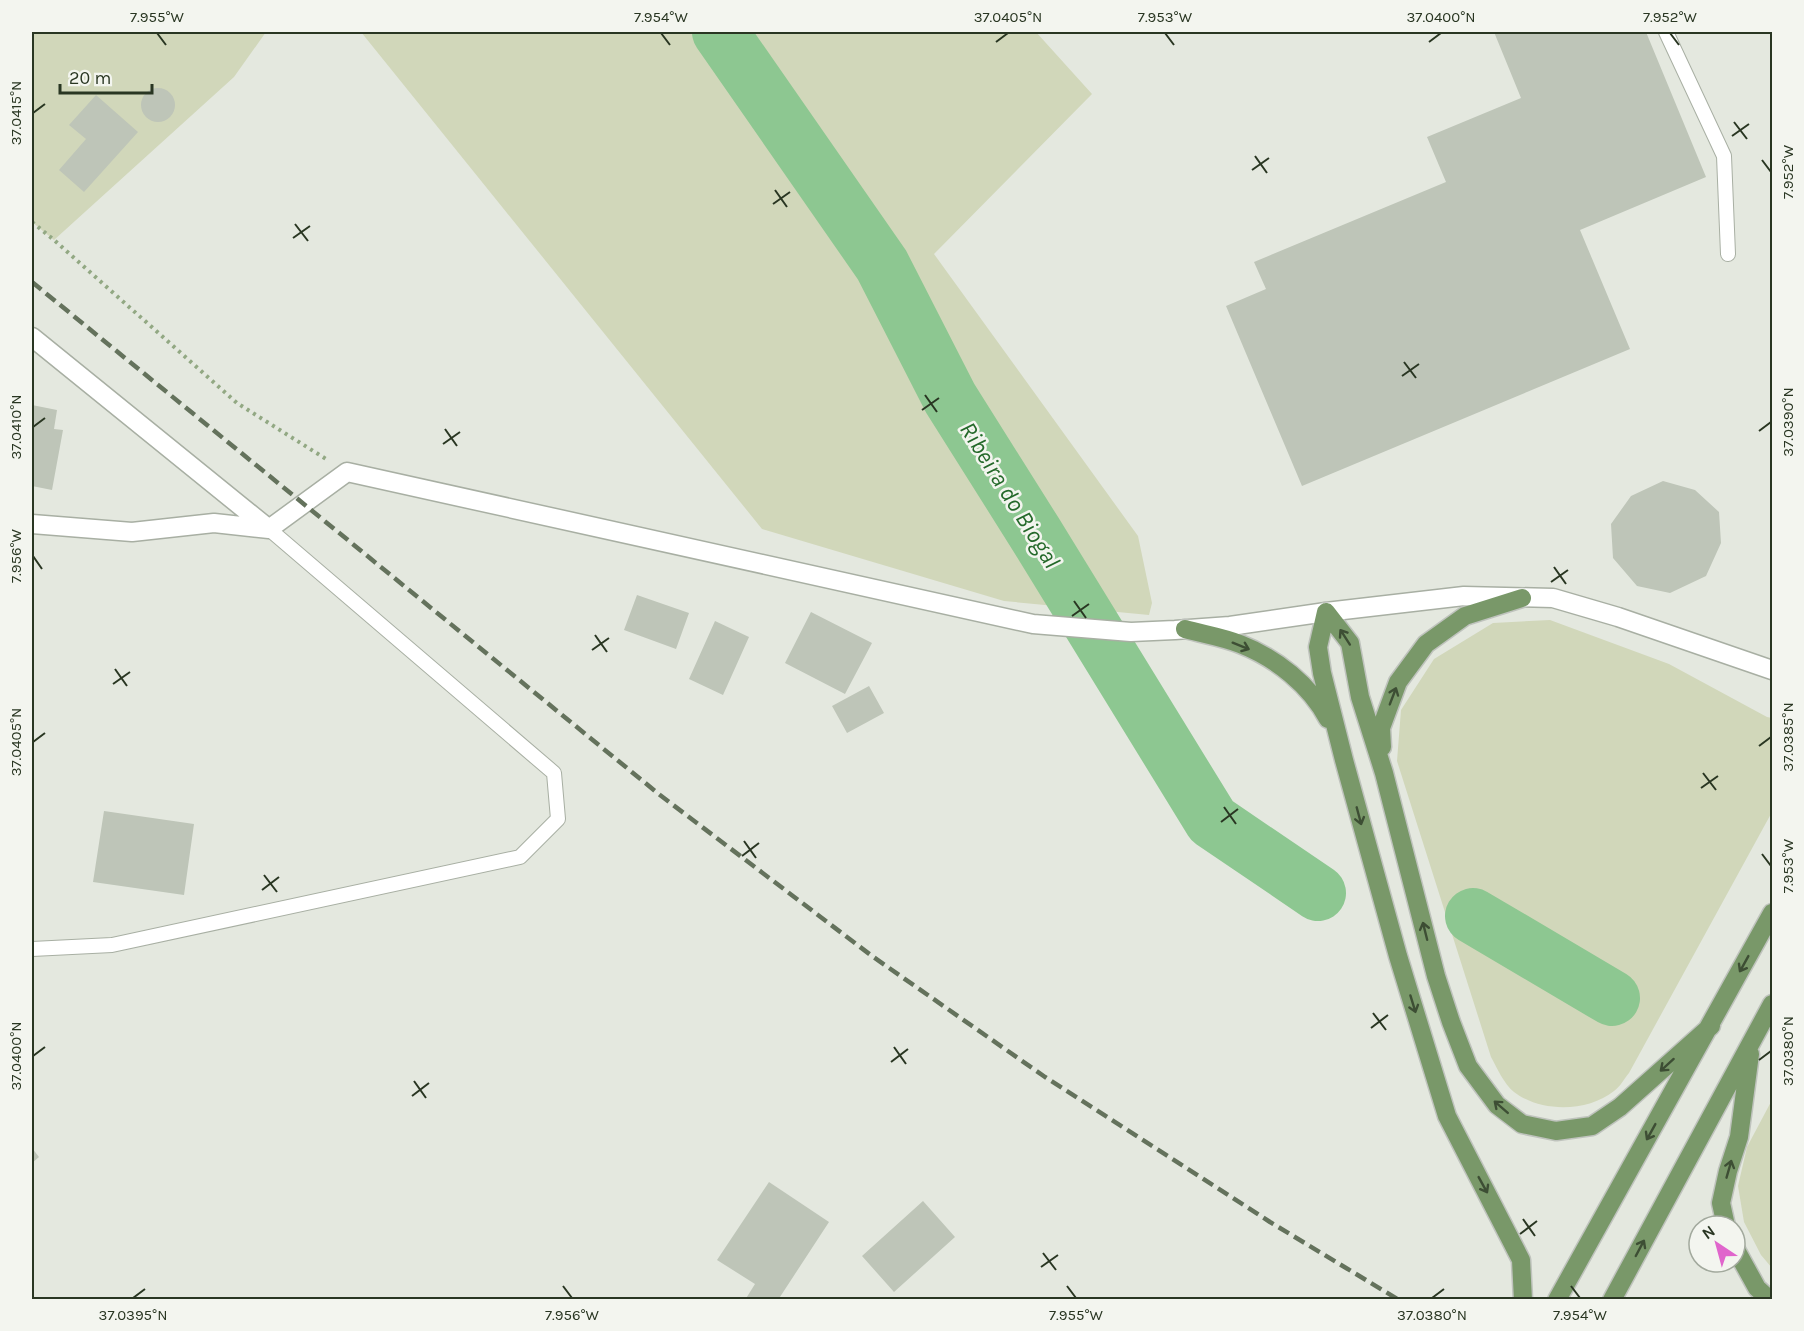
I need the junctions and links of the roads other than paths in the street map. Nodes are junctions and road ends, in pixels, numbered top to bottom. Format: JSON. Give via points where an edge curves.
{"nodes":[{"id":1,"x":1666,"y":32,"type":"edge"},
{"id":2,"x":1728,"y":254,"type":"dead end"},
{"id":3,"x":32,"y":337,"type":"edge"},
{"id":4,"x":32,"y":524,"type":"edge"},
{"id":5,"x":269,"y":529,"type":"junction"},
{"id":6,"x":1522,"y":598,"type":"junction"},
{"id":7,"x":1326,"y":612,"type":"junction"},
{"id":8,"x":1185,"y":629,"type":"junction"},
{"id":9,"x":1773,"y":670,"type":"edge"},
{"id":10,"x":1344,"y":760,"type":"junction"},
{"id":11,"x":1384,"y":773,"type":"junction"},
{"id":12,"x":1773,"y":913,"type":"edge"},
{"id":13,"x":32,"y":949,"type":"edge"},
{"id":14,"x":1773,"y":1004,"type":"edge"},
{"id":15,"x":1711,"y":1026,"type":"junction"},
{"id":16,"x":1752,"y":1042,"type":"junction"},
{"id":17,"x":1723,"y":1214,"type":"edge"},
{"id":18,"x":1747,"y":1270,"type":"edge"},
{"id":19,"x":1524,"y":1299,"type":"edge"},
{"id":20,"x":1557,"y":1299,"type":"edge"},
{"id":21,"x":1612,"y":1299,"type":"edge"},
{"id":22,"x":1770,"y":1299,"type":"edge"}],
"edges":[{"from":1,"to":2,"type":"lane","via":[[1724,156]]},
{"from":3,"to":5,"type":"street"},
{"from":4,"to":5,"type":"street","via":[[132,532],[214,524]]},
{"from":5,"to":8,"type":"street","via":[[347,472],[1033,624],[1131,632]]},
{"from":5,"to":13,"type":"lane","via":[[554,773],[558,819],[520,857],[112,945]]},
{"from":6,"to":7,"type":"street","via":[[1464,596]]},
{"from":6,"to":9,"type":"street","via":[[1553,598]]},
{"from":11,"to":6,"type":"main road","one_way":true,"via":[[1381,728],[1398,682],[1426,644],[1465,616]]},
{"from":7,"to":8,"type":"street"},
{"from":7,"to":10,"type":"main road","via":[[1318,647]]},
{"from":11,"to":7,"type":"main road","one_way":true,"via":[[1360,697],[1350,643]]},
{"from":8,"to":10,"type":"main road","one_way":true,"via":[[1240,644],[1277,663],[1309,690],[1328,717]]},
{"from":10,"to":19,"type":"main road","one_way":true,"via":[[1447,1116],[1521,1260]]},
{"from":15,"to":11,"type":"main road","one_way":true,"via":[[1620,1107],[1592,1126],[1556,1131],[1522,1124],[1497,1105],[1468,1066],[1451,1022]]},
{"from":12,"to":15,"type":"main road","one_way":true},
{"from":14,"to":16,"type":"main road"},
{"from":15,"to":20,"type":"main road","one_way":true},
{"from":17,"to":16,"type":"main road","one_way":true,"via":[[1721,1203],[1739,1137]]},
{"from":21,"to":16,"type":"main road","one_way":true},
{"from":18,"to":22,"type":"main road","via":[[1757,1288]]}]}
